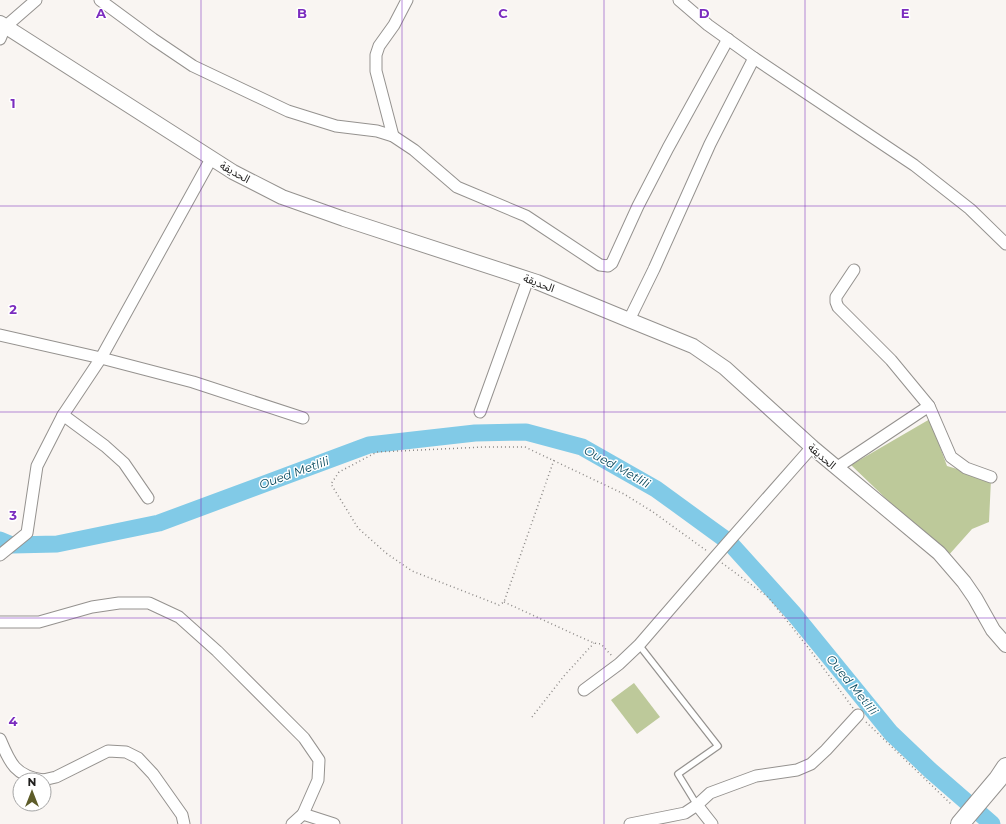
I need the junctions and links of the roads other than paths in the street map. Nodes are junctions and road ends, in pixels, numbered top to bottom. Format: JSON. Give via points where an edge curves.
{"nodes":[{"id":1,"x":36,"y":0,"type":"edge"},
{"id":2,"x":100,"y":0,"type":"edge"},
{"id":3,"x":407,"y":0,"type":"edge"},
{"id":4,"x":679,"y":0,"type":"edge"},
{"id":5,"x":2,"y":30,"type":"edge"},
{"id":6,"x":728,"y":39,"type":"junction"},
{"id":7,"x":754,"y":58,"type":"junction"},
{"id":8,"x":393,"y":136,"type":"junction"},
{"id":9,"x":211,"y":159,"type":"junction"},
{"id":10,"x":1006,"y":244,"type":"edge"},
{"id":11,"x":854,"y":270,"type":"dead end"},
{"id":12,"x":528,"y":279,"type":"junction"},
{"id":13,"x":629,"y":320,"type":"junction"},
{"id":14,"x":0,"y":335,"type":"edge"},
{"id":15,"x":101,"y":358,"type":"junction"},
{"id":16,"x":929,"y":406,"type":"junction"},
{"id":17,"x":480,"y":412,"type":"dead end"},
{"id":18,"x":63,"y":415,"type":"junction"},
{"id":19,"x":303,"y":418,"type":"dead end"},
{"id":20,"x":812,"y":447,"type":"junction"},
{"id":21,"x":836,"y":468,"type":"junction"},
{"id":22,"x":991,"y":476,"type":"dead end"},
{"id":23,"x":148,"y":498,"type":"dead end"},
{"id":24,"x":0,"y":555,"type":"edge"},
{"id":25,"x":0,"y":622,"type":"edge"},
{"id":26,"x":638,"y":645,"type":"junction"},
{"id":27,"x":1006,"y":645,"type":"edge"},
{"id":28,"x":584,"y":690,"type":"dead end"},
{"id":29,"x":858,"y":715,"type":"road end"},
{"id":30,"x":0,"y":739,"type":"edge"},
{"id":31,"x":19,"y":772,"type":"edge"},
{"id":32,"x":1003,"y":772,"type":"edge"},
{"id":33,"x":52,"y":778,"type":"edge"},
{"id":34,"x":697,"y":805,"type":"junction"},
{"id":35,"x":303,"y":814,"type":"junction"},
{"id":36,"x":184,"y":824,"type":"edge"},
{"id":37,"x":292,"y":824,"type":"edge"},
{"id":38,"x":334,"y":824,"type":"edge"},
{"id":39,"x":630,"y":824,"type":"edge"},
{"id":40,"x":712,"y":824,"type":"edge"},
{"id":41,"x":960,"y":824,"type":"edge"}],
"edges":[{"from":1,"to":5,"type":"street"},
{"from":2,"to":8,"type":"street","via":[[193,66],[288,111],[336,126],[378,131]]},
{"from":3,"to":8,"type":"street","via":[[376,55],[376,71]]},
{"from":4,"to":6,"type":"street"},
{"from":5,"to":9,"type":"street","name":"الحديقة"},
{"from":6,"to":7,"type":"street"},
{"from":6,"to":8,"type":"street","via":[[638,206],[612,263],[608,266],[600,265],[526,216],[457,187],[414,150]]},
{"from":7,"to":10,"type":"street","via":[[914,165],[970,209]]},
{"from":7,"to":13,"type":"street","via":[[710,144]]},
{"from":9,"to":12,"type":"street","name":"الحديقة","via":[[282,197]]},
{"from":9,"to":15,"type":"street"},
{"from":11,"to":16,"type":"street","via":[[836,297],[838,307],[891,360]]},
{"from":12,"to":13,"type":"street","name":"الحديقة"},
{"from":12,"to":17,"type":"street"},
{"from":13,"to":20,"type":"street","name":"الحديقة","via":[[693,346],[724,368]]},
{"from":14,"to":15,"type":"street"},
{"from":15,"to":18,"type":"street"},
{"from":15,"to":19,"type":"street","via":[[193,382]]},
{"from":16,"to":21,"type":"street"},
{"from":16,"to":22,"type":"street","via":[[951,458],[966,468]]},
{"from":18,"to":23,"type":"street","via":[[124,463]]},
{"from":18,"to":24,"type":"street","via":[[36,466],[27,532]]},
{"from":20,"to":21,"type":"street","name":"الحديقة"},
{"from":20,"to":26,"type":"street"},
{"from":21,"to":27,"type":"street","name":"الحديقة","via":[[938,553],[964,582],[993,630]]},
{"from":25,"to":35,"type":"street","via":[[38,622],[92,607],[119,603],[149,603],[179,617],[304,738],[319,760],[318,780]]},
{"from":26,"to":28,"type":"street","via":[[619,664]]},
{"from":26,"to":34,"type":"lane","via":[[718,746],[678,774]]},
{"from":29,"to":34,"type":"street","via":[[811,764],[797,770],[756,776],[710,793]]},
{"from":30,"to":31,"type":"street","via":[[6,754]]},
{"from":32,"to":41,"type":"main road"},
{"from":33,"to":36,"type":"street","via":[[108,751],[126,752],[138,758],[153,774],[182,815]]},
{"from":34,"to":39,"type":"street","via":[[685,813]]},
{"from":34,"to":40,"type":"street"},
{"from":35,"to":37,"type":"street"},
{"from":35,"to":38,"type":"street"}]}
